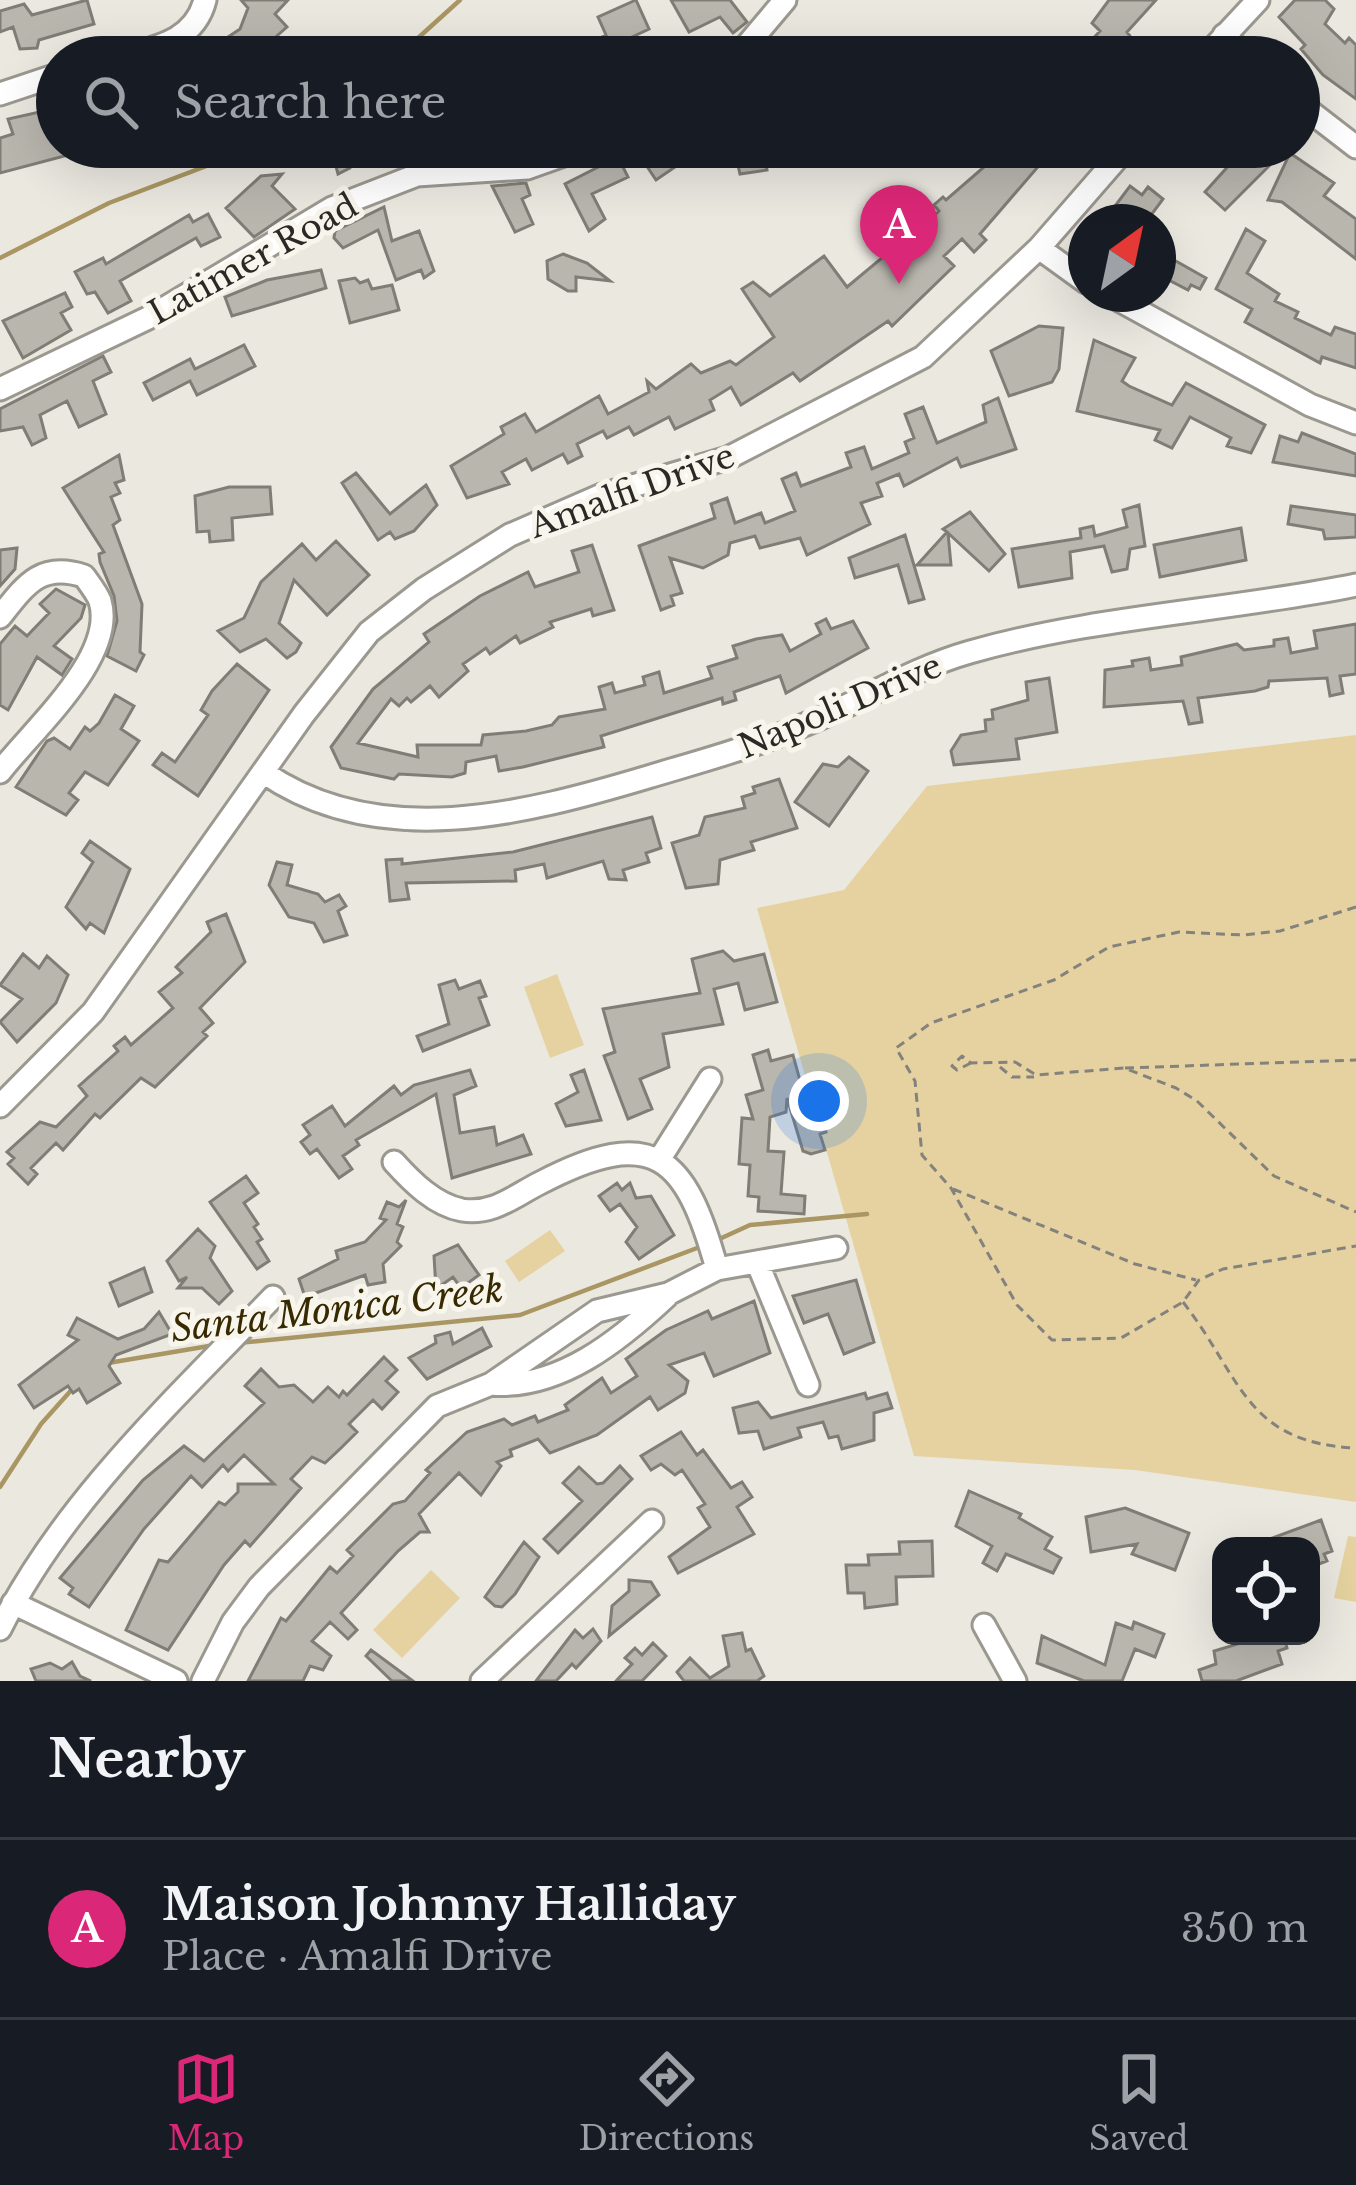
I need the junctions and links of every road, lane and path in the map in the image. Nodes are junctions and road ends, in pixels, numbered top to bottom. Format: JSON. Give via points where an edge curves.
{"nodes":[{"id":1,"x":205,"y":0,"type":"edge"},
{"id":2,"x":785,"y":0,"type":"edge"},
{"id":3,"x":1258,"y":0,"type":"edge"},
{"id":4,"x":1224,"y":35,"type":"edge"},
{"id":5,"x":181,"y":36,"type":"edge"},
{"id":6,"x":755,"y":36,"type":"edge"},
{"id":7,"x":36,"y":82,"type":"edge"},
{"id":8,"x":0,"y":94,"type":"edge"},
{"id":9,"x":1320,"y":120,"type":"edge"},
{"id":10,"x":1356,"y":148,"type":"edge"},
{"id":11,"x":527,"y":168,"type":"edge"},
{"id":12,"x":1109,"y":168,"type":"edge"},
{"id":13,"x":1040,"y":248,"type":"junction"},
{"id":14,"x":1068,"y":269,"type":"edge"},
{"id":15,"x":1141,"y":312,"type":"edge"},
{"id":16,"x":0,"y":389,"type":"edge"},
{"id":17,"x":1356,"y":423,"type":"edge"},
{"id":18,"x":1356,"y":585,"type":"edge"},
{"id":19,"x":0,"y":617,"type":"edge"},
{"id":20,"x":0,"y":772,"type":"edge"},
{"id":21,"x":263,"y":772,"type":"junction"},
{"id":22,"x":1356,"y":907,"type":"edge"},
{"id":23,"x":1356,"y":1060,"type":"edge"},
{"id":24,"x":971,"y":1063,"type":"dead end"},
{"id":25,"x":998,"y":1066,"type":"junction"},
{"id":26,"x":1124,"y":1068,"type":"junction"},
{"id":27,"x":1036,"y":1075,"type":"junction"},
{"id":28,"x":710,"y":1078,"type":"dead end"},
{"id":29,"x":0,"y":1106,"type":"edge"},
{"id":30,"x":659,"y":1160,"type":"junction"},
{"id":31,"x":394,"y":1162,"type":"dead end"},
{"id":32,"x":951,"y":1189,"type":"junction"},
{"id":33,"x":1356,"y":1212,"type":"edge"},
{"id":34,"x":1356,"y":1246,"type":"edge"},
{"id":35,"x":836,"y":1247,"type":"dead end"},
{"id":36,"x":757,"y":1262,"type":"junction"},
{"id":37,"x":717,"y":1269,"type":"junction"},
{"id":38,"x":1199,"y":1280,"type":"junction"},
{"id":39,"x":668,"y":1294,"type":"junction"},
{"id":40,"x":273,"y":1297,"type":"dead end"},
{"id":41,"x":1183,"y":1302,"type":"junction"},
{"id":42,"x":491,"y":1384,"type":"junction"},
{"id":43,"x":808,"y":1385,"type":"dead end"},
{"id":44,"x":1356,"y":1448,"type":"edge"},
{"id":45,"x":652,"y":1521,"type":"dead end"},
{"id":46,"x":13,"y":1603,"type":"junction"},
{"id":47,"x":984,"y":1625,"type":"dead end"},
{"id":48,"x":0,"y":1629,"type":"edge"},
{"id":49,"x":176,"y":1681,"type":"edge"},
{"id":50,"x":203,"y":1681,"type":"edge"},
{"id":51,"x":482,"y":1681,"type":"edge"},
{"id":52,"x":1015,"y":1681,"type":"edge"}],
"edges":[{"from":1,"to":5,"type":"street"},
{"from":2,"to":6,"type":"street"},
{"from":3,"to":4,"type":"street"},
{"from":7,"to":8,"type":"street"},
{"from":9,"to":10,"type":"street"},
{"from":11,"to":16,"type":"street","name":"Latimer Road","via":[[417,176],[332,208],[148,318]]},
{"from":12,"to":13,"type":"street","name":"Amalfi Drive"},
{"from":13,"to":14,"type":"street"},
{"from":13,"to":21,"type":"street","name":"Amalfi Drive","via":[[923,357],[874,385],[728,458],[602,495],[510,536],[424,589],[353,650]]},
{"from":15,"to":17,"type":"street"},
{"from":18,"to":21,"type":"street","name":"Napoli Drive","via":[[971,652],[897,677],[751,746],[501,815],[370,815],[320,804]]},
{"from":19,"to":20,"type":"street","via":[[33,576],[59,568],[84,576],[100,602],[99,636],[78,682]]},
{"from":21,"to":29,"type":"street","name":"Amalfi Drive","via":[[93,1012]]},
{"from":22,"to":32,"type":"path","via":[[1280,931],[1132,940],[1054,980],[917,1032],[897,1056],[917,1091],[922,1155]]},
{"from":23,"to":26,"type":"path"},
{"from":24,"to":25,"type":"path"},
{"from":25,"to":27,"type":"path","via":[[1012,1077]]},
{"from":25,"to":27,"type":"path","via":[[1015,1062]]},
{"from":26,"to":27,"type":"path"},
{"from":26,"to":33,"type":"path","via":[[1197,1101],[1274,1176]]},
{"from":28,"to":30,"type":"street"},
{"from":30,"to":31,"type":"street","via":[[614,1155],[484,1210],[444,1204]]},
{"from":30,"to":37,"type":"street","via":[[685,1179],[698,1202]]},
{"from":32,"to":38,"type":"path","via":[[1135,1264]]},
{"from":32,"to":41,"type":"path","via":[[1017,1305],[1052,1340],[1121,1338]]},
{"from":34,"to":38,"type":"path"},
{"from":35,"to":36,"type":"street"},
{"from":36,"to":37,"type":"street"},
{"from":36,"to":43,"type":"street"},
{"from":37,"to":39,"type":"street"},
{"from":38,"to":41,"type":"path"},
{"from":39,"to":42,"type":"street","via":[[597,1311]]},
{"from":39,"to":42,"type":"street","via":[[560,1375]]},
{"from":40,"to":46,"type":"street","via":[[92,1491]]},
{"from":41,"to":44,"type":"path","via":[[1267,1425]]},
{"from":42,"to":50,"type":"street","via":[[437,1406],[410,1429],[259,1587]]},
{"from":45,"to":51,"type":"street"},
{"from":46,"to":48,"type":"street"},
{"from":46,"to":49,"type":"street"},
{"from":47,"to":52,"type":"street"}]}
